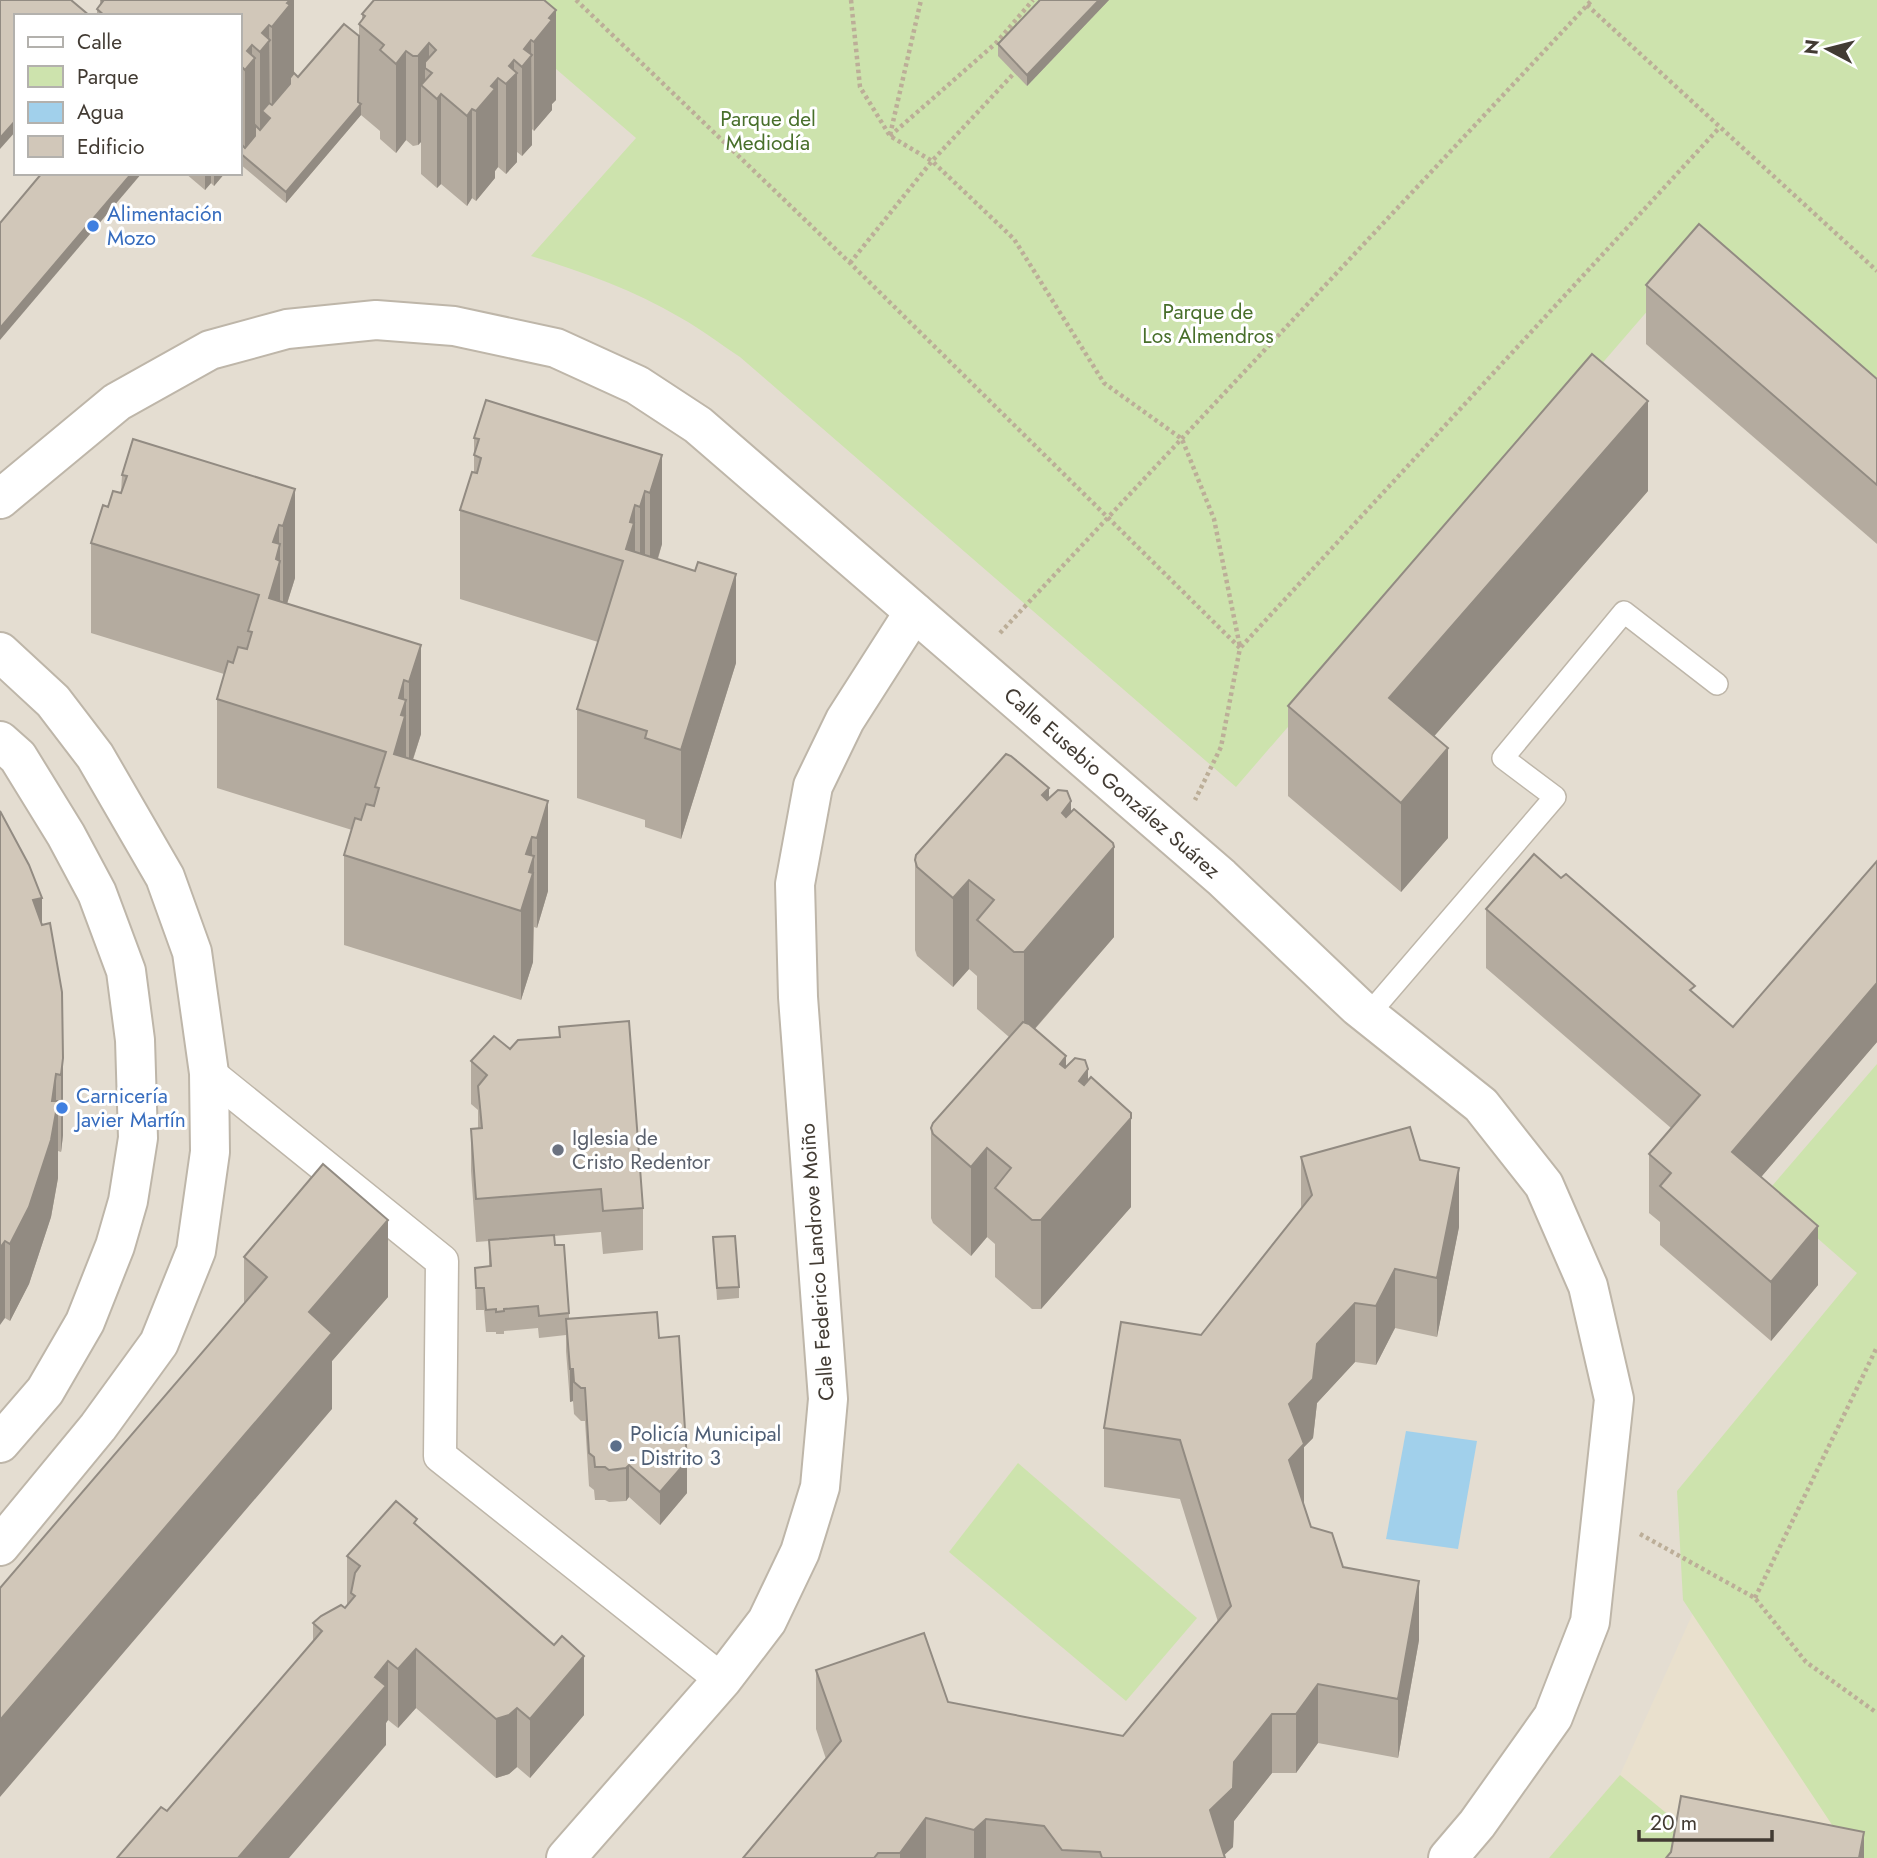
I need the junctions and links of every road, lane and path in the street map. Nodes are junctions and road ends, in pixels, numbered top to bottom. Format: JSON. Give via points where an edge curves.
{"nodes":[{"id":1,"x":576,"y":0,"type":"edge"},
{"id":2,"x":851,"y":0,"type":"edge"},
{"id":3,"x":921,"y":0,"type":"edge"},
{"id":4,"x":1033,"y":0,"type":"edge"},
{"id":5,"x":1592,"y":0,"type":"edge"},
{"id":6,"x":1587,"y":5,"type":"junction"},
{"id":7,"x":1026,"y":60,"type":"edge"},
{"id":8,"x":1720,"y":127,"type":"junction"},
{"id":9,"x":890,"y":136,"type":"junction"},
{"id":10,"x":932,"y":161,"type":"junction"},
{"id":11,"x":850,"y":263,"type":"junction"},
{"id":12,"x":1877,"y":271,"type":"edge"},
{"id":13,"x":1182,"y":439,"type":"junction"},
{"id":14,"x":0,"y":499,"type":"edge"},
{"id":15,"x":1109,"y":517,"type":"junction"},
{"id":16,"x":914,"y":612,"type":"junction"},
{"id":17,"x":1240,"y":648,"type":"junction"},
{"id":18,"x":0,"y":652,"type":"edge"},
{"id":19,"x":974,"y":662,"type":"junction"},
{"id":20,"x":1717,"y":684,"type":"dead end"},
{"id":21,"x":0,"y":741,"type":"edge"},
{"id":22,"x":1177,"y":838,"type":"junction"},
{"id":23,"x":1368,"y":1015,"type":"junction"},
{"id":24,"x":209,"y":1073,"type":"junction"},
{"id":25,"x":1877,"y":1348,"type":"edge"},
{"id":26,"x":0,"y":1443,"type":"edge"},
{"id":27,"x":1602,"y":1512,"type":"junction"},
{"id":28,"x":0,"y":1546,"type":"edge"},
{"id":29,"x":1755,"y":1598,"type":"junction"},
{"id":30,"x":722,"y":1680,"type":"junction"},
{"id":31,"x":1877,"y":1713,"type":"edge"},
{"id":32,"x":566,"y":1858,"type":"edge"},
{"id":33,"x":1448,"y":1858,"type":"edge"}],
"edges":[{"from":1,"to":11,"type":"path"},
{"from":2,"to":9,"type":"path","via":[[860,87]]},
{"from":3,"to":9,"type":"path"},
{"from":4,"to":9,"type":"path","via":[[996,43]]},
{"from":5,"to":6,"type":"path"},
{"from":6,"to":8,"type":"path"},
{"from":6,"to":13,"type":"path"},
{"from":7,"to":10,"type":"path"},
{"from":8,"to":12,"type":"path"},
{"from":8,"to":17,"type":"path"},
{"from":9,"to":10,"type":"path"},
{"from":10,"to":11,"type":"path"},
{"from":10,"to":13,"type":"path","via":[[1014,239],[1104,383]]},
{"from":11,"to":15,"type":"path"},
{"from":13,"to":15,"type":"path"},
{"from":13,"to":17,"type":"path","via":[[1214,519]]},
{"from":14,"to":16,"type":"street","name":"Calle Eusebio González Suárez","via":[[117,402],[210,351],[287,329],[376,320],[454,326],[556,348],[638,385],[698,425]]},
{"from":15,"to":17,"type":"path"},
{"from":15,"to":19,"type":"path"},
{"from":16,"to":19,"type":"street","name":"Calle Eusebio González Suárez"},
{"from":16,"to":30,"type":"street","name":"Calle Federico Landrove Moiño","via":[[845,720],[813,786],[795,884],[798,997],[828,1399],[820,1488],[800,1552],[767,1622]]},
{"from":17,"to":22,"type":"path","via":[[1220,747]]},
{"from":18,"to":24,"type":"street","via":[[53,701],[95,756],[165,877],[192,952]]},
{"from":19,"to":22,"type":"street","name":"Calle Eusebio González Suárez"},
{"from":20,"to":23,"type":"lane","via":[[1624,612],[1503,758],[1555,797]]},
{"from":21,"to":26,"type":"street","via":[[18,757],[97,893],[126,971],[138,1112],[128,1201],[85,1322],[45,1391]]},
{"from":22,"to":23,"type":"street","name":"Calle Eusebio González Suárez"},
{"from":23,"to":27,"type":"street","name":"Calle Eusebio González Suárez","via":[[1481,1105],[1544,1185],[1588,1286],[1614,1399]]},
{"from":24,"to":28,"type":"street","via":[[210,1152],[196,1251],[159,1343]]},
{"from":24,"to":30,"type":"street","via":[[442,1261],[440,1456]]},
{"from":25,"to":29,"type":"path"},
{"from":27,"to":29,"type":"path"},
{"from":27,"to":33,"type":"street","name":"Calle Eusebio González Suárez","via":[[1590,1622],[1553,1717]]},
{"from":29,"to":31,"type":"path","via":[[1806,1662]]},
{"from":30,"to":32,"type":"street","name":"Calle Federico Landrove Moiño"}]}
